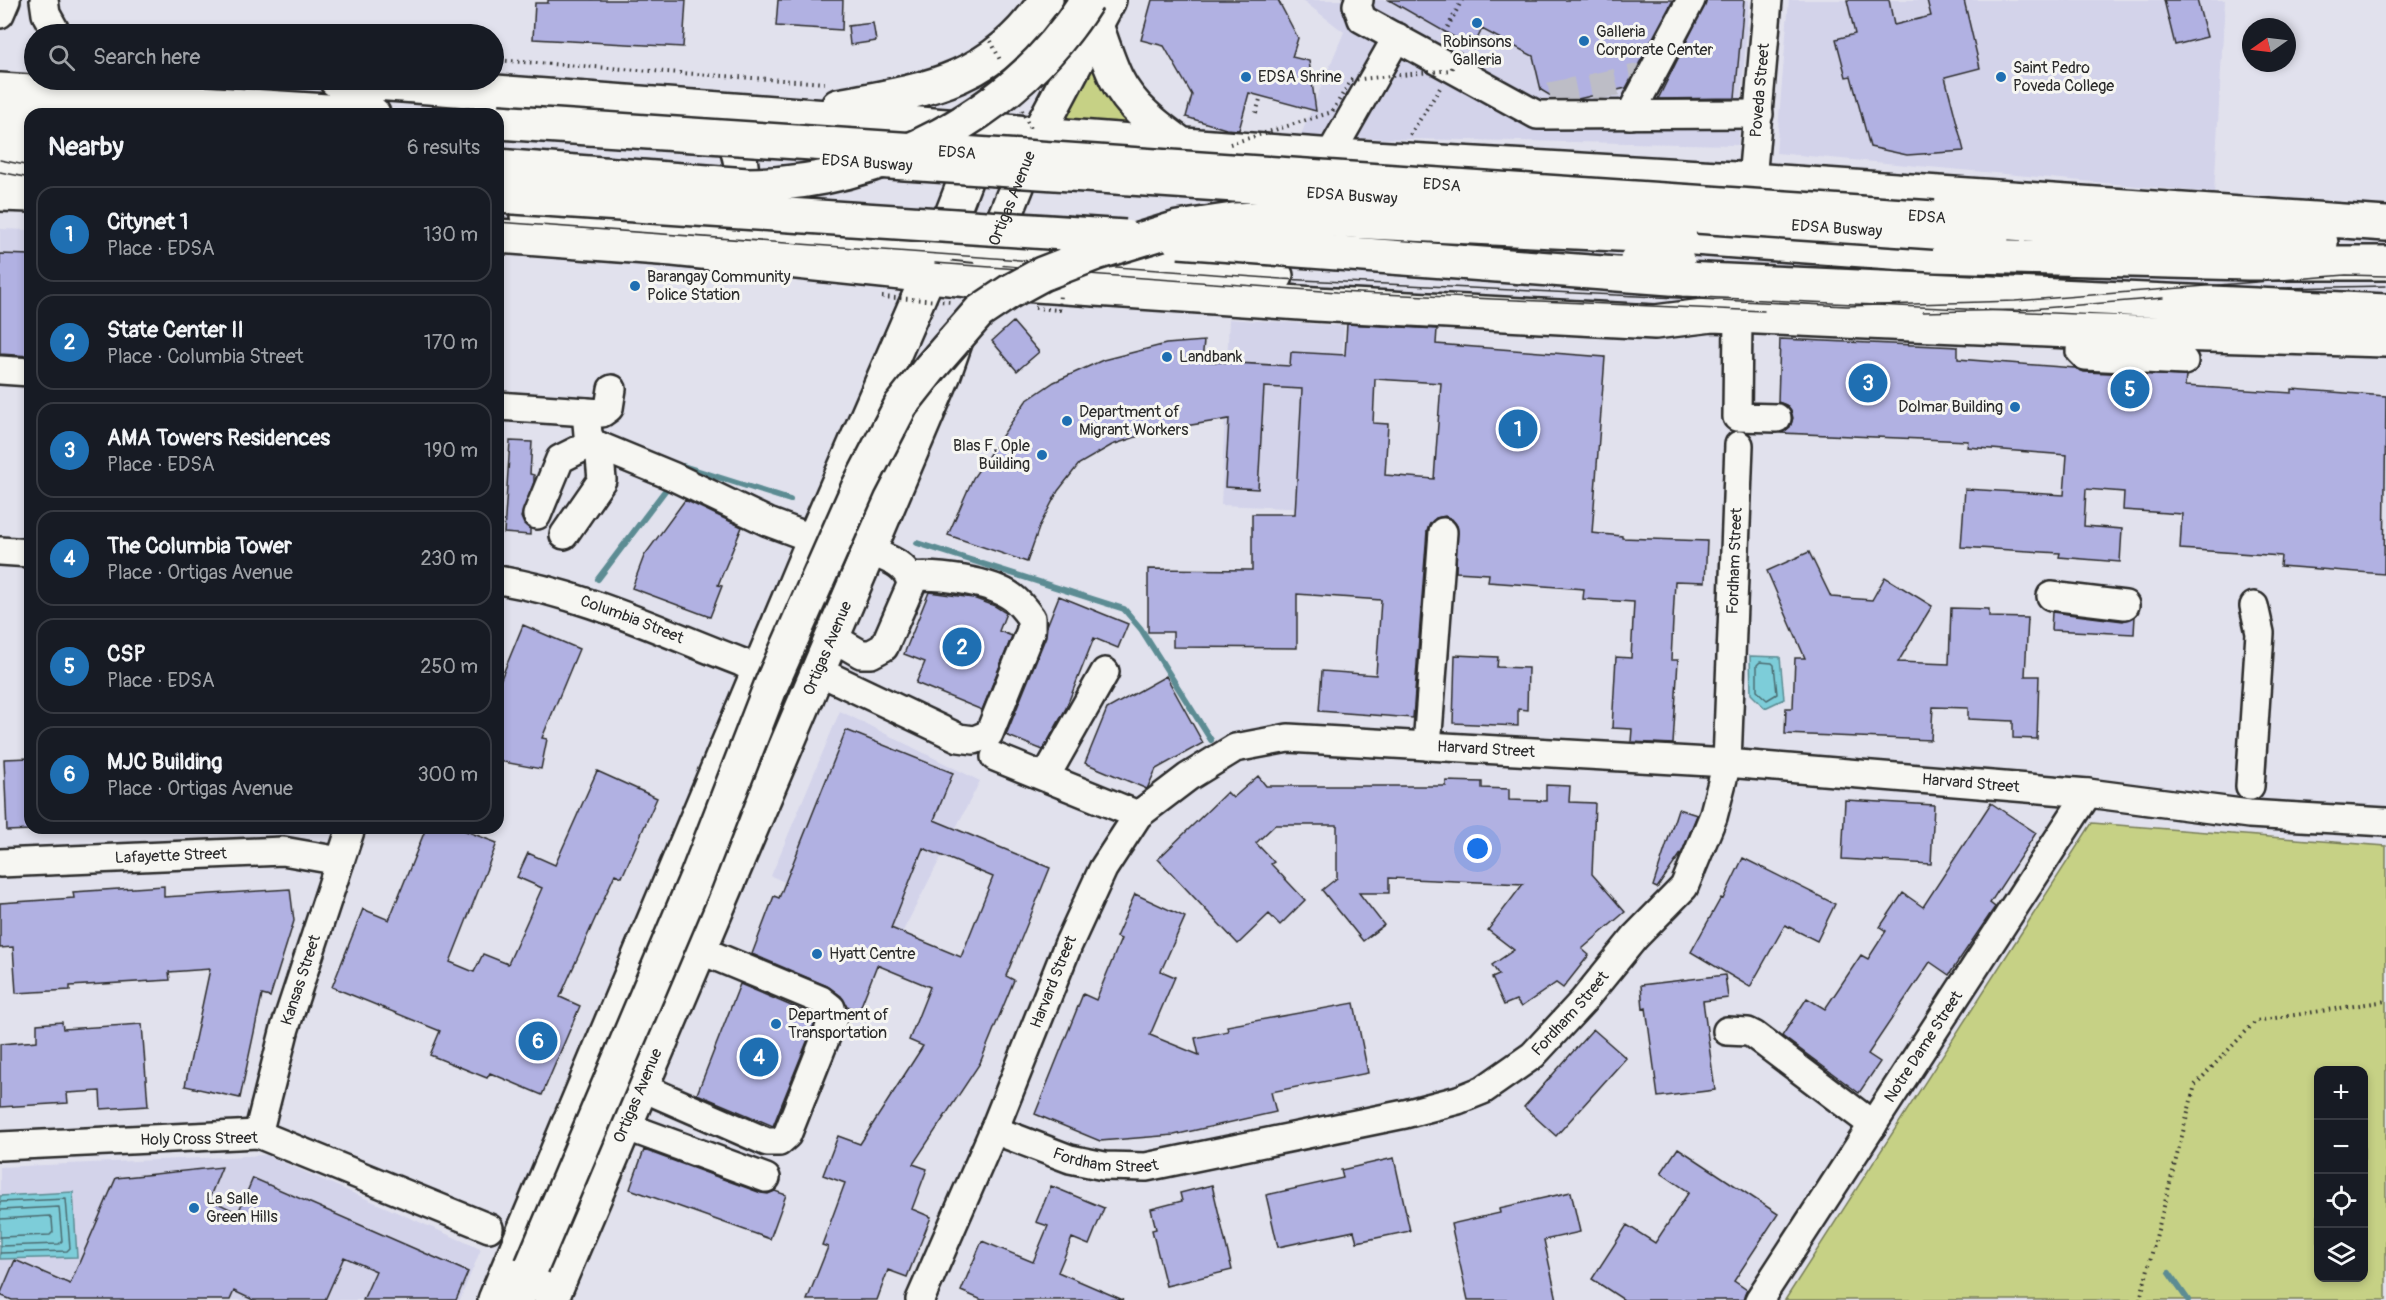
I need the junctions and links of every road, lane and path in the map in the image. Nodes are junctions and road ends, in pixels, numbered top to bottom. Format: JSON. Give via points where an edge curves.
{"nodes":[{"id":1,"x":6,"y":0,"type":"edge"},
{"id":2,"x":44,"y":0,"type":"edge"},
{"id":3,"x":1462,"y":0,"type":"edge"},
{"id":4,"x":1691,"y":0,"type":"edge"},
{"id":5,"x":1768,"y":0,"type":"edge"},
{"id":6,"x":1352,"y":2,"type":"edge"},
{"id":7,"x":1047,"y":5,"type":"edge"},
{"id":8,"x":0,"y":14,"type":"edge"},
{"id":9,"x":1097,"y":14,"type":"edge"},
{"id":10,"x":52,"y":24,"type":"edge"},
{"id":11,"x":1397,"y":37,"type":"junction"},
{"id":12,"x":1464,"y":43,"type":"dead end"},
{"id":13,"x":1432,"y":57,"type":"junction"},
{"id":14,"x":504,"y":61,"type":"edge"},
{"id":15,"x":24,"y":76,"type":"edge"},
{"id":16,"x":0,"y":77,"type":"edge"},
{"id":17,"x":827,"y":84,"type":"dead end"},
{"id":18,"x":0,"y":90,"type":"edge"},
{"id":19,"x":479,"y":90,"type":"edge"},
{"id":20,"x":1438,"y":90,"type":"dead end"},
{"id":21,"x":1261,"y":96,"type":"dead end"},
{"id":22,"x":1550,"y":96,"type":"tunnel mouth"},
{"id":23,"x":1517,"y":104,"type":"junction"},
{"id":24,"x":693,"y":105,"type":"junction"},
{"id":25,"x":281,"y":108,"type":"edge"},
{"id":26,"x":0,"y":109,"type":"edge"},
{"id":27,"x":24,"y":110,"type":"edge"},
{"id":28,"x":1256,"y":113,"type":"dead end"},
{"id":29,"x":792,"y":114,"type":"junction"},
{"id":30,"x":1759,"y":114,"type":"junction"},
{"id":31,"x":1630,"y":115,"type":"junction"},
{"id":32,"x":504,"y":122,"type":"edge"},
{"id":33,"x":986,"y":129,"type":"junction"},
{"id":34,"x":1038,"y":134,"type":"junction"},
{"id":35,"x":24,"y":135,"type":"edge"},
{"id":36,"x":0,"y":136,"type":"edge"},
{"id":37,"x":504,"y":138,"type":"edge"},
{"id":38,"x":1408,"y":138,"type":"dead end"},
{"id":39,"x":1229,"y":144,"type":"dead end"},
{"id":40,"x":1182,"y":146,"type":"junction"},
{"id":41,"x":1325,"y":155,"type":"junction"},
{"id":42,"x":0,"y":157,"type":"edge"},
{"id":43,"x":24,"y":157,"type":"edge"},
{"id":44,"x":0,"y":165,"type":"edge"},
{"id":45,"x":24,"y":166,"type":"edge"},
{"id":46,"x":504,"y":166,"type":"edge"},
{"id":47,"x":1752,"y":180,"type":"junction"},
{"id":48,"x":504,"y":184,"type":"edge"},
{"id":49,"x":0,"y":194,"type":"edge"},
{"id":50,"x":24,"y":195,"type":"edge"},
{"id":51,"x":504,"y":196,"type":"edge"},
{"id":52,"x":2034,"y":212,"type":"junction"},
{"id":53,"x":504,"y":213,"type":"edge"},
{"id":54,"x":2386,"y":224,"type":"edge"},
{"id":55,"x":1934,"y":226,"type":"junction"},
{"id":56,"x":722,"y":228,"type":"junction"},
{"id":57,"x":504,"y":236,"type":"edge"},
{"id":58,"x":2386,"y":248,"type":"edge"},
{"id":59,"x":933,"y":253,"type":"junction"},
{"id":60,"x":2386,"y":254,"type":"edge"},
{"id":61,"x":1681,"y":260,"type":"junction"},
{"id":62,"x":986,"y":262,"type":"junction"},
{"id":63,"x":2386,"y":263,"type":"edge"},
{"id":64,"x":1280,"y":280,"type":"junction"},
{"id":65,"x":1071,"y":288,"type":"junction"},
{"id":66,"x":2386,"y":296,"type":"edge"},
{"id":67,"x":2386,"y":311,"type":"edge"},
{"id":68,"x":1725,"y":316,"type":"junction"},
{"id":69,"x":2386,"y":340,"type":"edge"},
{"id":70,"x":2116,"y":345,"type":"junction"},
{"id":71,"x":2184,"y":361,"type":"dead end"},
{"id":72,"x":0,"y":369,"type":"edge"},
{"id":73,"x":24,"y":371,"type":"edge"},
{"id":74,"x":944,"y":374,"type":"junction"},
{"id":75,"x":612,"y":389,"type":"dead end"},
{"id":76,"x":504,"y":406,"type":"edge"},
{"id":77,"x":586,"y":412,"type":"junction"},
{"id":78,"x":1777,"y":418,"type":"dead end"},
{"id":79,"x":596,"y":445,"type":"junction"},
{"id":80,"x":1739,"y":445,"type":"dead end"},
{"id":81,"x":537,"y":515,"type":"dead end"},
{"id":82,"x":1443,"y":532,"type":"dead end"},
{"id":83,"x":564,"y":535,"type":"dead end"},
{"id":84,"x":814,"y":538,"type":"junction"},
{"id":85,"x":0,"y":551,"type":"edge"},
{"id":86,"x":869,"y":551,"type":"junction"},
{"id":87,"x":24,"y":553,"type":"edge"},
{"id":88,"x":910,"y":576,"type":"junction"},
{"id":89,"x":504,"y":581,"type":"edge"},
{"id":90,"x":2051,"y":596,"type":"dead end"},
{"id":91,"x":2125,"y":605,"type":"dead end"},
{"id":92,"x":2254,"y":606,"type":"dead end"},
{"id":93,"x":832,"y":637,"type":"junction"},
{"id":94,"x":818,"y":671,"type":"junction"},
{"id":95,"x":760,"y":672,"type":"junction"},
{"id":96,"x":1105,"y":672,"type":"dead end"},
{"id":97,"x":1427,"y":746,"type":"junction"},
{"id":98,"x":995,"y":757,"type":"dead end"},
{"id":99,"x":1727,"y":764,"type":"junction"},
{"id":100,"x":1046,"y":776,"type":"junction"},
{"id":101,"x":2250,"y":786,"type":"dead end"},
{"id":102,"x":2088,"y":793,"type":"junction"},
{"id":103,"x":1138,"y":815,"type":"junction"},
{"id":104,"x":2386,"y":822,"type":"edge"},
{"id":105,"x":349,"y":834,"type":"edge"},
{"id":106,"x":689,"y":836,"type":"junction"},
{"id":107,"x":739,"y":857,"type":"junction"},
{"id":108,"x":340,"y":861,"type":"junction"},
{"id":109,"x":0,"y":863,"type":"edge"},
{"id":110,"x":670,"y":884,"type":"junction"},
{"id":111,"x":717,"y":908,"type":"junction"},
{"id":112,"x":657,"y":916,"type":"junction"},
{"id":113,"x":702,"y":944,"type":"junction"},
{"id":114,"x":2386,"y":1001,"type":"edge"},
{"id":115,"x":1727,"y":1031,"type":"dead end"},
{"id":116,"x":641,"y":1087,"type":"junction"},
{"id":117,"x":1873,"y":1125,"type":"junction"},
{"id":118,"x":625,"y":1126,"type":"junction"},
{"id":119,"x":994,"y":1130,"type":"junction"},
{"id":120,"x":258,"y":1134,"type":"junction"},
{"id":121,"x":0,"y":1146,"type":"edge"},
{"id":122,"x":766,"y":1178,"type":"dead end"},
{"id":123,"x":489,"y":1228,"type":"dead end"},
{"id":124,"x":495,"y":1300,"type":"edge"},
{"id":125,"x":517,"y":1300,"type":"edge"},
{"id":126,"x":551,"y":1300,"type":"edge"},
{"id":127,"x":920,"y":1300,"type":"edge"},
{"id":128,"x":1760,"y":1300,"type":"edge"},
{"id":129,"x":2140,"y":1300,"type":"edge"}],
"edges":[{"from":1,"to":8,"type":"street"},
{"from":2,"to":10,"type":"street"},
{"from":3,"to":13,"type":"path"},
{"from":4,"to":31,"type":"street"},
{"from":5,"to":30,"type":"street","name":"Poveda Street"},
{"from":6,"to":11,"type":"street","via":[[1362,19]]},
{"from":7,"to":9,"type":"main road","via":[[1043,26],[1057,42],[1072,46]]},
{"from":7,"to":29,"type":"main road","via":[[1007,47],[961,76],[892,96]]},
{"from":7,"to":33,"type":"main road"},
{"from":9,"to":34,"type":"main road","name":"Ortigas Avenue"},
{"from":9,"to":40,"type":"main road","via":[[1116,79],[1135,106]]},
{"from":9,"to":46,"type":"main road","bridge":true,"via":[[1055,44],[1004,93],[936,138],[910,151],[845,172],[793,182],[747,185]]},
{"from":11,"to":13,"type":"street"},
{"from":11,"to":41,"type":"street"},
{"from":12,"to":39,"type":"path","bridge":true,"via":[[1451,70],[1351,80],[1332,112]]},
{"from":13,"to":23,"type":"street"},
{"from":14,"to":17,"type":"path"},
{"from":15,"to":16,"type":"main road"},
{"from":18,"to":25,"type":"main road"},
{"from":19,"to":24,"type":"main road"},
{"from":20,"to":38,"type":"path"},
{"from":21,"to":28,"type":"path"},
{"from":22,"to":23,"type":"street"},
{"from":23,"to":31,"type":"street","via":[[1538,114]]},
{"from":24,"to":29,"type":"main road"},
{"from":24,"to":56,"type":"main road","via":[[721,123],[739,152],[742,185],[738,202]]},
{"from":26,"to":27,"type":"street"},
{"from":29,"to":33,"type":"main road","name":"EDSA"},
{"from":30,"to":31,"type":"street"},
{"from":30,"to":47,"type":"street","name":"Poveda Street"},
{"from":32,"to":55,"type":"main road","name":"EDSA","bridge":true},
{"from":33,"to":34,"type":"main road","name":"EDSA"},
{"from":33,"to":59,"type":"main road"},
{"from":34,"to":40,"type":"main road","name":"EDSA"},
{"from":34,"to":62,"type":"main road","name":"Ortigas Avenue"},
{"from":35,"to":36,"type":"main road"},
{"from":37,"to":55,"type":"street","name":"EDSA Busway","bridge":true},
{"from":40,"to":41,"type":"main road","name":"EDSA"},
{"from":41,"to":47,"type":"main road","name":"EDSA"},
{"from":41,"to":64,"type":"main road","via":[[1299,165],[1281,180],[1264,210],[1263,245]]},
{"from":42,"to":43,"type":"street"},
{"from":44,"to":45,"type":"main road"},
{"from":47,"to":52,"type":"main road","name":"EDSA"},
{"from":48,"to":61,"type":"street","bridge":true},
{"from":49,"to":50,"type":"main road"},
{"from":51,"to":61,"type":"main road","bridge":true,"via":[[1106,235]]},
{"from":52,"to":54,"type":"main road"},
{"from":52,"to":55,"type":"main road","name":"EDSA"},
{"from":52,"to":58,"type":"main road","name":"EDSA"},
{"from":53,"to":56,"type":"main road"},
{"from":55,"to":60,"type":"street","name":"EDSA Busway"},
{"from":56,"to":59,"type":"main road"},
{"from":57,"to":59,"type":"main road","via":[[673,249]]},
{"from":59,"to":62,"type":"main road"},
{"from":59,"to":84,"type":"main road"},
{"from":61,"to":63,"type":"main road","via":[[1933,255]]},
{"from":61,"to":66,"type":"street","via":[[1930,278]]},
{"from":61,"to":67,"type":"main road"},
{"from":61,"to":125,"type":"main road","bridge":true,"via":[[1286,218],[1233,220],[1178,228],[1096,253],[1042,274],[979,312],[901,405],[859,486],[772,683],[696,879]]},
{"from":62,"to":64,"type":"main road"},
{"from":62,"to":64,"type":"main road","via":[[1045,263],[1275,286]]},
{"from":62,"to":65,"type":"main road"},
{"from":62,"to":74,"type":"main road","name":"Ortigas Avenue"},
{"from":64,"to":68,"type":"main road","via":[[1656,302]]},
{"from":65,"to":68,"type":"main road","via":[[1655,322]]},
{"from":65,"to":74,"type":"main road","via":[[1032,297],[997,315],[967,341]]},
{"from":68,"to":70,"type":"main road","via":[[2082,331]]},
{"from":68,"to":78,"type":"street","via":[[1737,417]]},
{"from":69,"to":70,"type":"main road"},
{"from":70,"to":71,"type":"street"},
{"from":72,"to":73,"type":"street"},
{"from":74,"to":86,"type":"main road","name":"Ortigas Avenue"},
{"from":75,"to":77,"type":"street","via":[[607,411]]},
{"from":76,"to":77,"type":"street"},
{"from":77,"to":79,"type":"street","via":[[588,434]]},
{"from":79,"to":81,"type":"street","via":[[560,459]]},
{"from":79,"to":83,"type":"street","via":[[602,480]]},
{"from":79,"to":84,"type":"street","via":[[768,522]]},
{"from":80,"to":99,"type":"street","name":"Fordham Street"},
{"from":82,"to":97,"type":"street"},
{"from":84,"to":95,"type":"main road"},
{"from":85,"to":87,"type":"street"},
{"from":86,"to":88,"type":"street","via":[[899,565]]},
{"from":86,"to":93,"type":"main road","name":"Ortigas Avenue"},
{"from":88,"to":93,"type":"street","via":[[911,585],[884,647],[861,654]]},
{"from":88,"to":94,"type":"street","via":[[944,576],[989,587],[1011,596],[1031,618],[1031,630],[989,734],[974,740],[958,738]]},
{"from":89,"to":95,"type":"street","name":"Columbia Street","via":[[581,601]]},
{"from":90,"to":91,"type":"street"},
{"from":92,"to":101,"type":"street","via":[[2260,633]]},
{"from":93,"to":94,"type":"main road","name":"Ortigas Avenue"},
{"from":94,"to":107,"type":"main road","name":"Ortigas Avenue"},
{"from":95,"to":106,"type":"main road"},
{"from":96,"to":100,"type":"street"},
{"from":97,"to":99,"type":"street","name":"Harvard Street"},
{"from":97,"to":103,"type":"street","name":"Harvard Street","via":[[1288,738],[1235,748]]},
{"from":98,"to":100,"type":"street"},
{"from":99,"to":102,"type":"street","name":"Harvard Street"},
{"from":99,"to":119,"type":"street","name":"Fordham Street","via":[[1713,817],[1684,887],[1533,1054],[1483,1090],[1405,1114],[1146,1167],[1104,1166],[1070,1159]]},
{"from":100,"to":103,"type":"street"},
{"from":102,"to":104,"type":"street","name":"Harvard Street","via":[[2249,813]]},
{"from":102,"to":117,"type":"street","name":"Notre Dame Street"},
{"from":103,"to":119,"type":"street","name":"Harvard Street","via":[[1103,869],[1068,945]]},
{"from":105,"to":108,"type":"street","name":"Kansas Street"},
{"from":106,"to":107,"type":"main road","via":[[702,854],[713,859]]},
{"from":106,"to":110,"type":"main road"},
{"from":107,"to":111,"type":"main road","name":"Ortigas Avenue"},
{"from":108,"to":109,"type":"street","name":"Lafayette Street","via":[[283,851]]},
{"from":108,"to":120,"type":"street","name":"Kansas Street","via":[[285,1028]]},
{"from":110,"to":111,"type":"main road","via":[[687,880],[702,885]]},
{"from":110,"to":112,"type":"main road"},
{"from":111,"to":113,"type":"main road","name":"Ortigas Avenue"},
{"from":112,"to":113,"type":"main road","via":[[662,926],[676,937]]},
{"from":112,"to":124,"type":"main road"},
{"from":113,"to":116,"type":"main road","name":"Ortigas Avenue"},
{"from":113,"to":116,"type":"street","via":[[831,1008],[833,1019],[787,1135],[779,1142],[767,1142]]},
{"from":114,"to":129,"type":"path","via":[[2256,1021],[2195,1085]]},
{"from":115,"to":117,"type":"street","via":[[1754,1035]]},
{"from":116,"to":118,"type":"main road","name":"Ortigas Avenue"},
{"from":117,"to":128,"type":"street","name":"Notre Dame Street"},
{"from":118,"to":122,"type":"street"},
{"from":118,"to":126,"type":"main road","name":"Ortigas Avenue"},
{"from":119,"to":127,"type":"street","name":"Harvard Street"},
{"from":120,"to":121,"type":"street","name":"Holy Cross Street"},
{"from":120,"to":123,"type":"street","name":"Holy Cross Street"}]}
